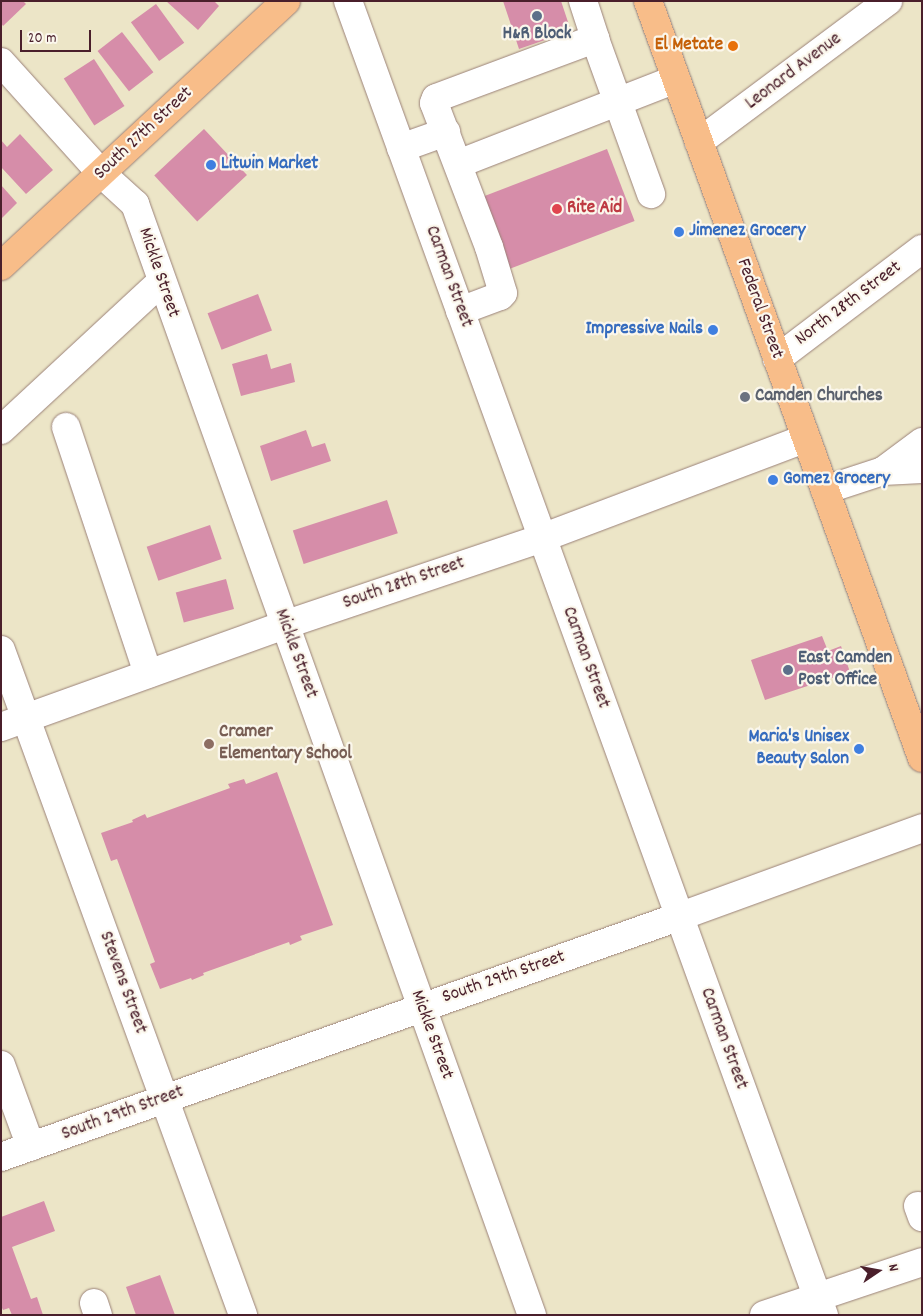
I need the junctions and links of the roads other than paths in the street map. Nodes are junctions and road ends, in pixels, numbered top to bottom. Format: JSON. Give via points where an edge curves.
{"nodes":[{"id":1,"x":286,"y":1,"type":"edge"},
{"id":2,"x":348,"y":1,"type":"edge"},
{"id":3,"x":583,"y":1,"type":"edge"},
{"id":4,"x":648,"y":1,"type":"edge"},
{"id":5,"x":888,"y":1,"type":"edge"},
{"id":6,"x":595,"y":39,"type":"junction"},
{"id":7,"x":1,"y":62,"type":"edge"},
{"id":8,"x":676,"y":79,"type":"junction"},
{"id":9,"x":618,"y":102,"type":"junction"},
{"id":10,"x":446,"y":132,"type":"junction"},
{"id":11,"x":699,"y":142,"type":"junction"},
{"id":12,"x":401,"y":148,"type":"junction"},
{"id":13,"x":458,"y":164,"type":"junction"},
{"id":14,"x":102,"y":174,"type":"junction"},
{"id":15,"x":651,"y":194,"type":"dead end"},
{"id":16,"x":922,"y":250,"type":"edge"},
{"id":17,"x":1,"y":266,"type":"edge"},
{"id":18,"x":161,"y":282,"type":"junction"},
{"id":19,"x":460,"y":311,"type":"junction"},
{"id":20,"x":777,"y":358,"type":"junction"},
{"id":21,"x":66,"y":427,"type":"dead end"},
{"id":22,"x":1,"y":430,"type":"edge"},
{"id":23,"x":806,"y":438,"type":"junction"},
{"id":24,"x":922,"y":442,"type":"edge"},
{"id":25,"x":922,"y":469,"type":"edge"},
{"id":26,"x":883,"y":471,"type":"junction"},
{"id":27,"x":825,"y":490,"type":"junction"},
{"id":28,"x":542,"y":538,"type":"junction"},
{"id":29,"x":284,"y":625,"type":"junction"},
{"id":30,"x":1,"y":650,"type":"edge"},
{"id":31,"x":148,"y":674,"type":"junction"},
{"id":32,"x":13,"y":722,"type":"edge"},
{"id":33,"x":922,"y":758,"type":"edge"},
{"id":34,"x":922,"y":828,"type":"edge"},
{"id":35,"x":678,"y":918,"type":"junction"},
{"id":36,"x":421,"y":1008,"type":"junction"},
{"id":37,"x":1,"y":1065,"type":"edge"},
{"id":38,"x":165,"y":1099,"type":"junction"},
{"id":39,"x":31,"y":1147,"type":"junction"},
{"id":40,"x":1,"y":1157,"type":"edge"},
{"id":41,"x":922,"y":1262,"type":"edge"},
{"id":42,"x":821,"y":1305,"type":"edge"},
{"id":43,"x":243,"y":1315,"type":"edge"},
{"id":44,"x":532,"y":1315,"type":"edge"},
{"id":45,"x":764,"y":1315,"type":"edge"}],
"edges":[{"from":1,"to":14,"type":"main road","name":"South 27th Street"},
{"from":2,"to":12,"type":"street","name":"Carman Street"},
{"from":3,"to":6,"type":"street"},
{"from":4,"to":8,"type":"main road","name":"Federal Street"},
{"from":5,"to":11,"type":"street","name":"Leonard Avenue"},
{"from":6,"to":9,"type":"street"},
{"from":6,"to":10,"type":"street","via":[[436,98],[434,103]]},
{"from":7,"to":14,"type":"street","name":"Mickle Street"},
{"from":8,"to":9,"type":"street"},
{"from":8,"to":11,"type":"main road","name":"Federal Street"},
{"from":9,"to":13,"type":"street"},
{"from":9,"to":15,"type":"street"},
{"from":10,"to":12,"type":"street"},
{"from":10,"to":13,"type":"street"},
{"from":11,"to":20,"type":"main road","name":"Federal Street"},
{"from":12,"to":19,"type":"street","name":"Carman Street"},
{"from":13,"to":19,"type":"street","via":[[503,293]]},
{"from":14,"to":17,"type":"main road","name":"South 27th Street"},
{"from":14,"to":18,"type":"street","name":"Mickle Street","via":[[135,204]]},
{"from":16,"to":20,"type":"street","name":"North 28th Street"},
{"from":18,"to":22,"type":"street"},
{"from":18,"to":29,"type":"street","name":"Mickle Street"},
{"from":19,"to":28,"type":"street","name":"Carman Street"},
{"from":20,"to":23,"type":"main road","name":"Federal Street"},
{"from":21,"to":31,"type":"street"},
{"from":23,"to":27,"type":"main road","name":"Federal Street"},
{"from":23,"to":28,"type":"street","name":"South 28th Street"},
{"from":24,"to":26,"type":"street"},
{"from":25,"to":26,"type":"street"},
{"from":26,"to":27,"type":"street"},
{"from":27,"to":33,"type":"main road","name":"Federal Street"},
{"from":28,"to":29,"type":"street","name":"South 28th Street"},
{"from":28,"to":35,"type":"street","name":"Carman Street"},
{"from":29,"to":31,"type":"street","name":"South 28th Street"},
{"from":29,"to":36,"type":"street","name":"Mickle Street"},
{"from":30,"to":32,"type":"street","name":"Stevens Street"},
{"from":31,"to":32,"type":"street","name":"South 28th Street"},
{"from":32,"to":38,"type":"street","name":"Stevens Street"},
{"from":34,"to":35,"type":"street","name":"South 29th Street"},
{"from":35,"to":36,"type":"street","name":"South 29th Street"},
{"from":35,"to":42,"type":"street","name":"Carman Street"},
{"from":36,"to":38,"type":"street","name":"South 29th Street"},
{"from":36,"to":44,"type":"street","name":"Mickle Street"},
{"from":37,"to":39,"type":"street"},
{"from":38,"to":39,"type":"street","name":"South 29th Street"},
{"from":38,"to":43,"type":"street","name":"Stevens Street"},
{"from":39,"to":40,"type":"street","name":"South 29th Street"},
{"from":41,"to":42,"type":"street"},
{"from":42,"to":45,"type":"street"}]}
